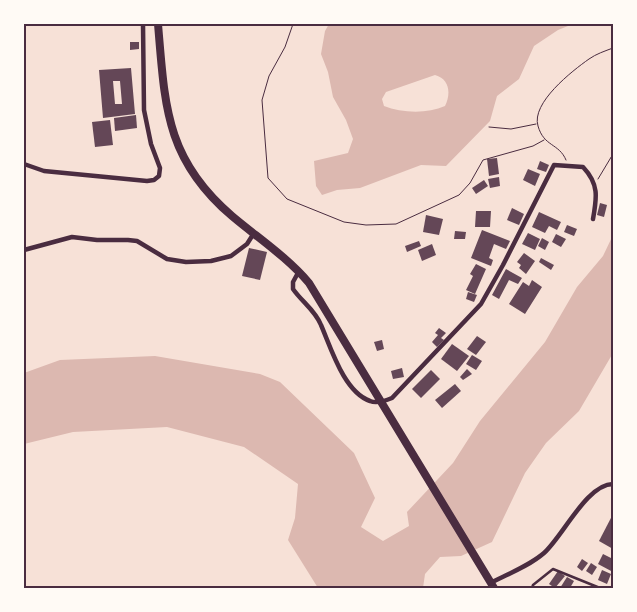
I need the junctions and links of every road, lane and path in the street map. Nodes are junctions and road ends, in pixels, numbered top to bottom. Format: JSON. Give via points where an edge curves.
{"nodes":[{"id":1,"x":143,"y":24,"type":"edge"},
{"id":2,"x":158,"y":24,"type":"edge"},
{"id":3,"x":293,"y":24,"type":"edge"},
{"id":4,"x":613,"y":48,"type":"edge"},
{"id":5,"x":537,"y":124,"type":"junction"},
{"id":6,"x":489,"y":127,"type":"dead end"},
{"id":7,"x":544,"y":140,"type":"junction"},
{"id":8,"x":613,"y":154,"type":"edge"},
{"id":9,"x":24,"y":164,"type":"edge"},
{"id":10,"x":568,"y":165,"type":"junction"},
{"id":11,"x":595,"y":184,"type":"junction"},
{"id":12,"x":593,"y":219,"type":"dead end"},
{"id":13,"x":254,"y":234,"type":"junction"},
{"id":14,"x":24,"y":250,"type":"edge"},
{"id":15,"x":299,"y":271,"type":"junction"},
{"id":16,"x":613,"y":484,"type":"edge"},
{"id":17,"x":492,"y":586,"type":"edge"},
{"id":18,"x":532,"y":588,"type":"edge"},
{"id":19,"x":600,"y":588,"type":"edge"}],
"edges":[{"from":1,"to":9,"type":"street","via":[[144,110],[160,168],[159,176],[154,180],[138,180],[44,171]]},
{"from":2,"to":13,"type":"highway","via":[[166,111],[180,153],[200,184]]},
{"from":3,"to":7,"type":"path","via":[[285,47],[268,76],[262,100],[268,178],[287,199],[344,222],[396,224],[459,195],[483,160],[534,146]]},
{"from":4,"to":5,"type":"path","via":[[590,58],[553,88],[539,111]]},
{"from":5,"to":6,"type":"path","via":[[511,129]]},
{"from":5,"to":7,"type":"path"},
{"from":7,"to":10,"type":"path","via":[[563,152]]},
{"from":8,"to":11,"type":"path"},
{"from":10,"to":11,"type":"street","via":[[583,167]]},
{"from":10,"to":15,"type":"street","via":[[554,165],[481,304],[392,398],[370,402],[356,392],[338,366],[317,318],[293,289]]},
{"from":11,"to":12,"type":"street","via":[[598,189]]},
{"from":13,"to":14,"type":"street","via":[[231,256],[186,262],[167,259],[137,241],[128,240],[72,237]]},
{"from":13,"to":15,"type":"highway"},
{"from":15,"to":17,"type":"highway","via":[[312,287]]},
{"from":16,"to":17,"type":"street","via":[[600,488],[588,498],[545,552]]},
{"from":18,"to":19,"type":"lane","via":[[553,569]]}]}
